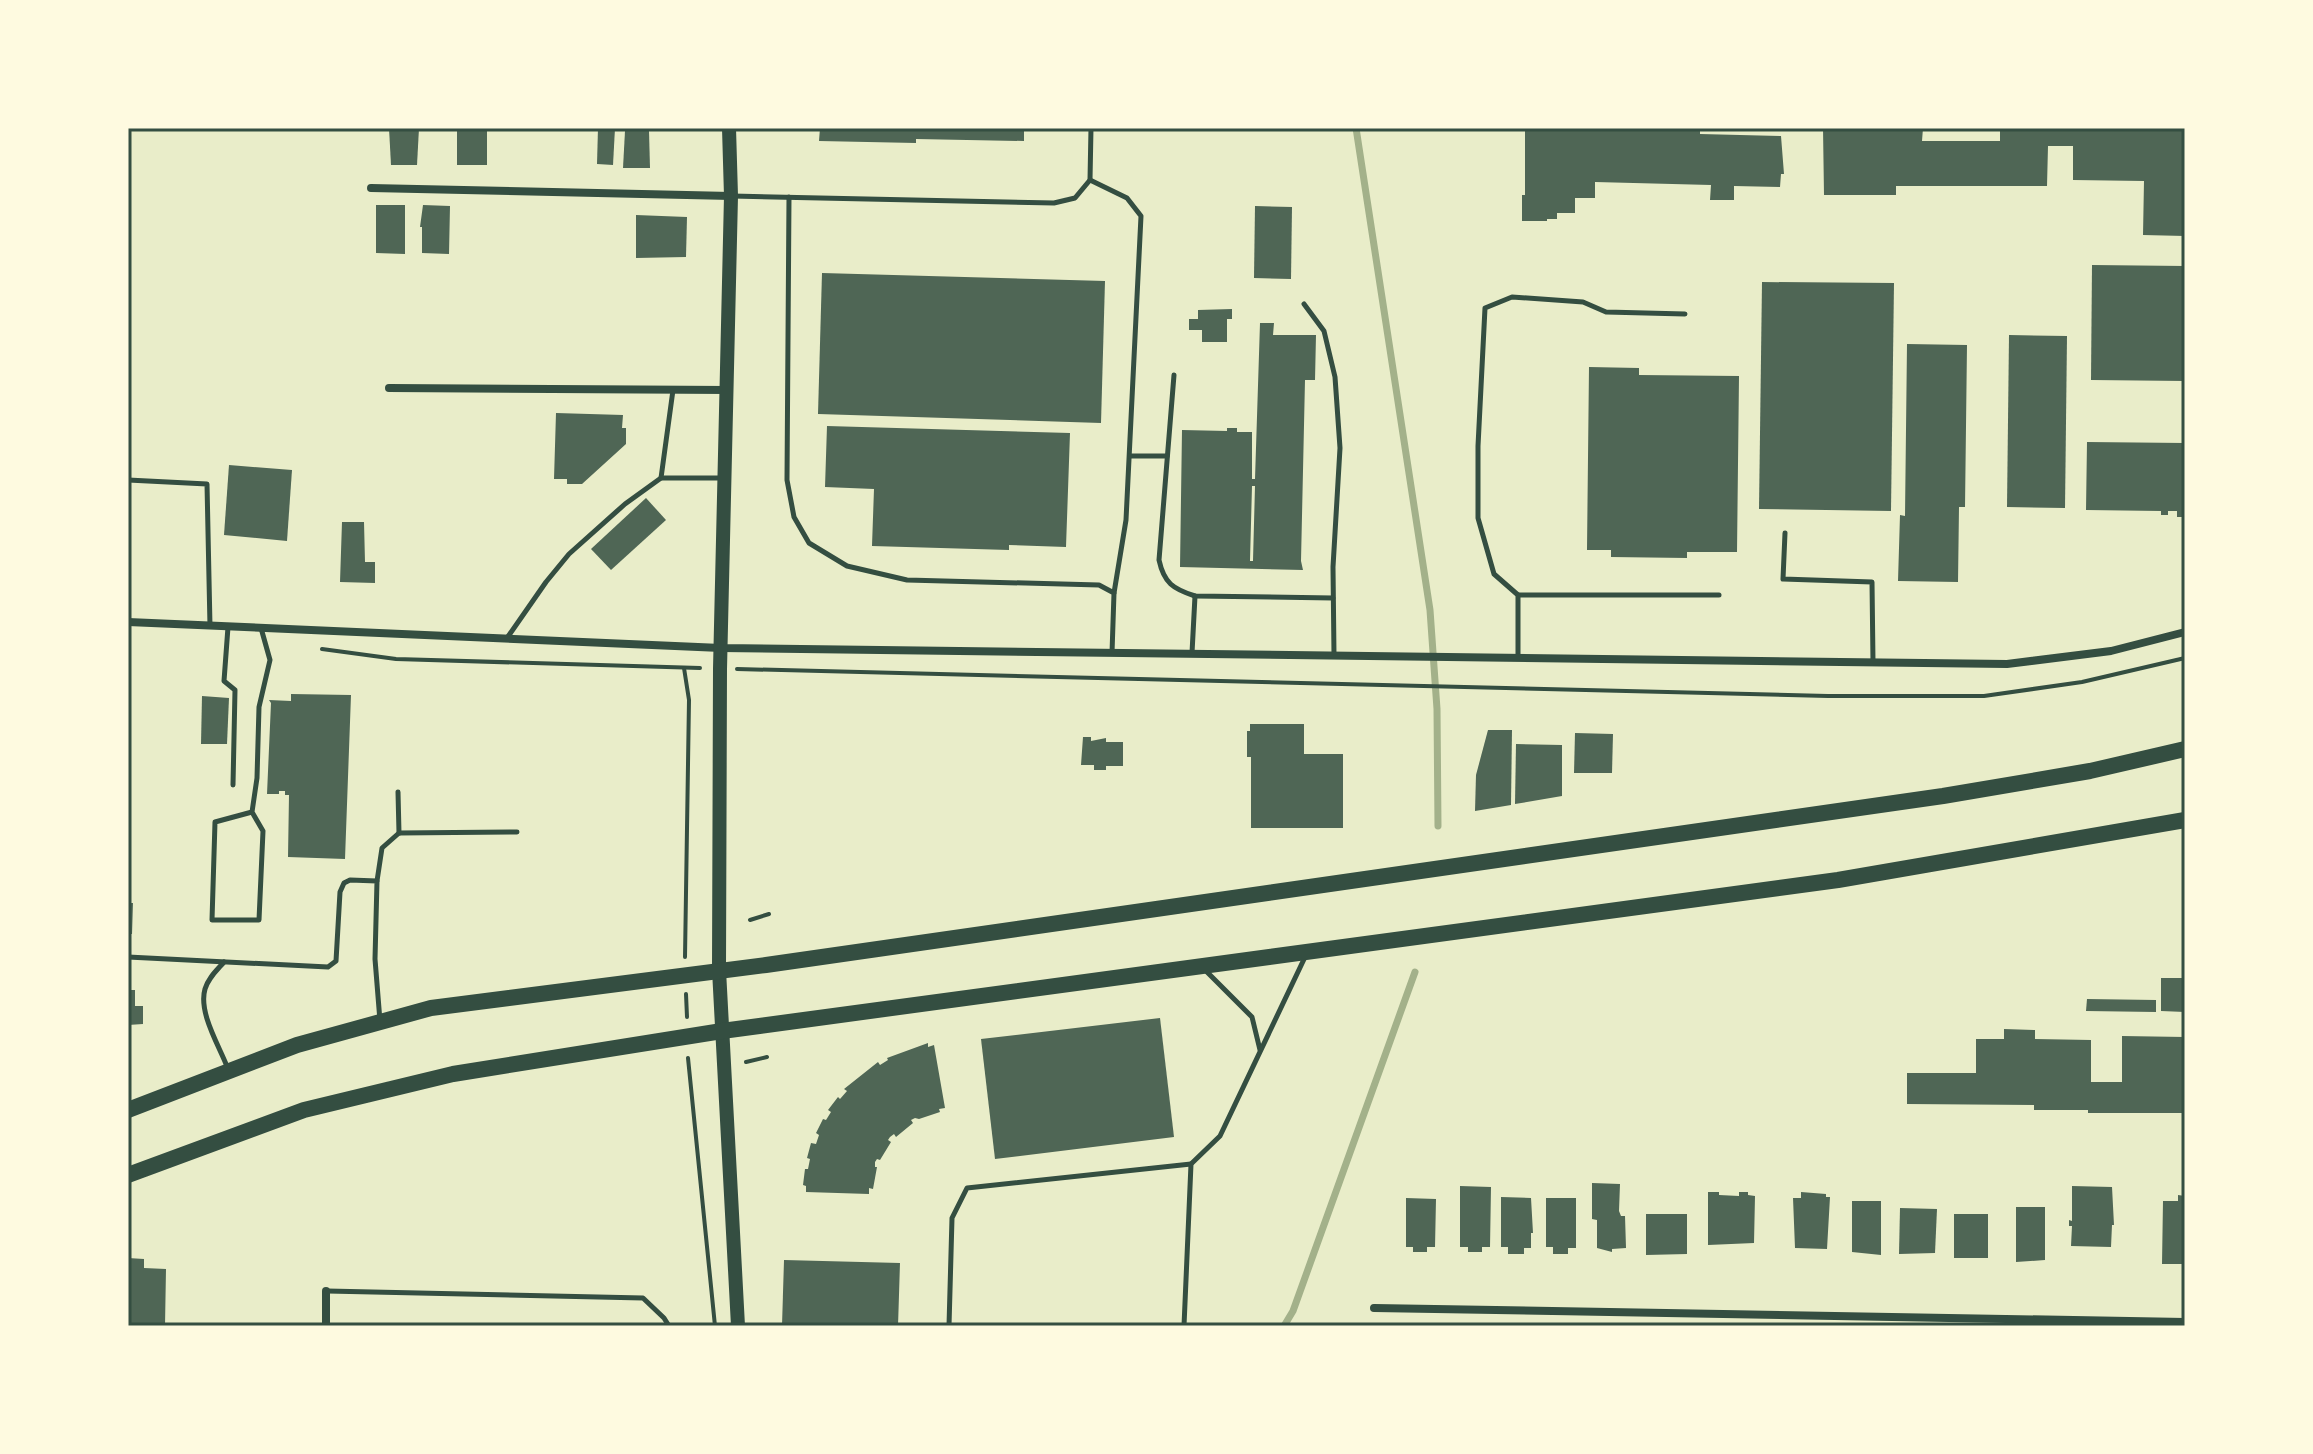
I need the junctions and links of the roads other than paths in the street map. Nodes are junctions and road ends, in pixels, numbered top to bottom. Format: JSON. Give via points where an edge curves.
{"nodes":[{"id":1,"x":729,"y":128,"type":"edge"},
{"id":2,"x":1091,"y":128,"type":"edge"},
{"id":3,"x":1090,"y":180,"type":"junction"},
{"id":4,"x":371,"y":188,"type":"dead end"},
{"id":5,"x":731,"y":196,"type":"junction"},
{"id":6,"x":789,"y":197,"type":"junction"},
{"id":7,"x":1304,"y":304,"type":"dead end"},
{"id":8,"x":1685,"y":314,"type":"dead end"},
{"id":9,"x":1174,"y":375,"type":"dead end"},
{"id":10,"x":389,"y":388,"type":"dead end"},
{"id":11,"x":673,"y":390,"type":"junction"},
{"id":12,"x":728,"y":390,"type":"junction"},
{"id":13,"x":1130,"y":456,"type":"junction"},
{"id":14,"x":1167,"y":456,"type":"junction"},
{"id":15,"x":661,"y":478,"type":"junction"},
{"id":16,"x":726,"y":478,"type":"junction"},
{"id":17,"x":128,"y":480,"type":"edge"},
{"id":18,"x":1785,"y":533,"type":"dead end"},
{"id":19,"x":1114,"y":593,"type":"junction"},
{"id":20,"x":1518,"y":595,"type":"junction"},
{"id":21,"x":1719,"y":595,"type":"dead end"},
{"id":22,"x":1195,"y":596,"type":"junction"},
{"id":23,"x":1333,"y":598,"type":"junction"},
{"id":24,"x":128,"y":622,"type":"edge"},
{"id":25,"x":210,"y":626,"type":"junction"},
{"id":26,"x":228,"y":627,"type":"junction"},
{"id":27,"x":261,"y":628,"type":"junction"},
{"id":28,"x":2185,"y":632,"type":"edge"},
{"id":29,"x":507,"y":638,"type":"junction"},
{"id":30,"x":721,"y":648,"type":"junction"},
{"id":31,"x":1112,"y":653,"type":"junction"},
{"id":32,"x":1192,"y":653,"type":"junction"},
{"id":33,"x":1334,"y":656,"type":"junction"},
{"id":34,"x":1518,"y":659,"type":"junction"},
{"id":35,"x":1874,"y":663,"type":"junction"},
{"id":36,"x":2185,"y":749,"type":"edge"},
{"id":37,"x":233,"y":785,"type":"dead end"},
{"id":38,"x":398,"y":792,"type":"dead end"},
{"id":39,"x":252,"y":812,"type":"junction"},
{"id":40,"x":2185,"y":820,"type":"edge"},
{"id":41,"x":517,"y":832,"type":"dead end"},
{"id":42,"x":399,"y":833,"type":"junction"},
{"id":43,"x":377,"y":881,"type":"junction"},
{"id":44,"x":1308,"y":951,"type":"junction"},
{"id":45,"x":128,"y":957,"type":"edge"},
{"id":46,"x":225,"y":962,"type":"junction"},
{"id":47,"x":1201,"y":966,"type":"junction"},
{"id":48,"x":719,"y":970,"type":"junction"},
{"id":49,"x":380,"y":1022,"type":"junction"},
{"id":50,"x":722,"y":1031,"type":"junction"},
{"id":51,"x":1260,"y":1051,"type":"junction"},
{"id":52,"x":229,"y":1071,"type":"junction"},
{"id":53,"x":128,"y":1110,"type":"edge"},
{"id":54,"x":1191,"y":1164,"type":"junction"},
{"id":55,"x":128,"y":1175,"type":"edge"},
{"id":56,"x":326,"y":1291,"type":"joint"},
{"id":57,"x":1374,"y":1308,"type":"dead end"},
{"id":58,"x":2185,"y":1322,"type":"edge"},
{"id":59,"x":326,"y":1326,"type":"edge"},
{"id":60,"x":669,"y":1326,"type":"edge"},
{"id":61,"x":738,"y":1326,"type":"edge"},
{"id":62,"x":949,"y":1326,"type":"edge"},
{"id":63,"x":1184,"y":1326,"type":"edge"}],
"edges":[{"from":1,"to":5,"type":"main road"},
{"from":2,"to":3,"type":"lane"},
{"from":3,"to":6,"type":"lane","via":[[1075,198],[1054,203]]},
{"from":3,"to":13,"type":"lane","via":[[1127,198],[1141,216]]},
{"from":4,"to":5,"type":"street"},
{"from":5,"to":6,"type":"lane"},
{"from":5,"to":12,"type":"main road"},
{"from":6,"to":19,"type":"lane","via":[[787,480],[794,517],[809,543],[847,566],[907,580],[1099,585]]},
{"from":7,"to":23,"type":"lane","via":[[1324,331],[1335,377],[1340,448]]},
{"from":8,"to":20,"type":"lane","via":[[1606,312],[1583,302],[1512,297],[1485,308],[1478,518],[1494,574]]},
{"from":9,"to":14,"type":"lane"},
{"from":10,"to":11,"type":"street"},
{"from":11,"to":12,"type":"street"},
{"from":11,"to":15,"type":"lane"},
{"from":12,"to":16,"type":"main road"},
{"from":13,"to":14,"type":"lane"},
{"from":13,"to":19,"type":"lane"},
{"from":14,"to":22,"type":"lane","via":[[1159,560],[1163,578],[1174,589]]},
{"from":15,"to":16,"type":"lane"},
{"from":15,"to":29,"type":"lane","via":[[569,554]]},
{"from":16,"to":30,"type":"main road"},
{"from":17,"to":25,"type":"lane","via":[[207,484]]},
{"from":18,"to":35,"type":"lane","via":[[1783,579],[1872,582]]},
{"from":19,"to":31,"type":"lane"},
{"from":20,"to":21,"type":"lane"},
{"from":20,"to":34,"type":"lane"},
{"from":22,"to":23,"type":"lane"},
{"from":22,"to":32,"type":"lane"},
{"from":23,"to":33,"type":"lane"},
{"from":24,"to":25,"type":"street"},
{"from":25,"to":26,"type":"street"},
{"from":26,"to":27,"type":"street"},
{"from":26,"to":37,"type":"lane","via":[[224,681],[235,690]]},
{"from":27,"to":29,"type":"street"},
{"from":27,"to":39,"type":"lane","via":[[270,660],[259,707]]},
{"from":28,"to":35,"type":"street","via":[[2111,651],[2007,664]]},
{"from":29,"to":30,"type":"street"},
{"from":30,"to":31,"type":"street"},
{"from":30,"to":48,"type":"main road"},
{"from":31,"to":32,"type":"street"},
{"from":32,"to":33,"type":"street"},
{"from":33,"to":34,"type":"street"},
{"from":34,"to":35,"type":"street"},
{"from":36,"to":48,"type":"main road","via":[[2062,777],[1943,796]]},
{"from":38,"to":42,"type":"lane"},
{"from":39,"to":39,"type":"lane","via":[[263,831],[259,920],[212,920],[215,822]]},
{"from":40,"to":44,"type":"main road","via":[[1838,880]]},
{"from":41,"to":42,"type":"lane"},
{"from":42,"to":43,"type":"lane","via":[[382,848]]},
{"from":43,"to":46,"type":"lane","via":[[344,883],[336,961],[328,967]]},
{"from":43,"to":49,"type":"lane"},
{"from":44,"to":47,"type":"main road"},
{"from":44,"to":51,"type":"lane"},
{"from":45,"to":46,"type":"lane"},
{"from":46,"to":52,"type":"lane","via":[[211,977],[204,1003]]},
{"from":47,"to":50,"type":"main road"},
{"from":47,"to":51,"type":"lane","via":[[1252,1017]]},
{"from":48,"to":49,"type":"main road","via":[[431,1008]]},
{"from":48,"to":50,"type":"main road"},
{"from":49,"to":52,"type":"main road"},
{"from":50,"to":55,"type":"main road","via":[[438,1077],[304,1110]]},
{"from":50,"to":61,"type":"main road"},
{"from":51,"to":54,"type":"lane","via":[[1220,1136]]},
{"from":52,"to":53,"type":"main road"},
{"from":54,"to":62,"type":"lane","via":[[967,1188],[952,1218]]},
{"from":54,"to":63,"type":"lane"},
{"from":56,"to":59,"type":"street"},
{"from":56,"to":60,"type":"lane","via":[[643,1298]]},
{"from":57,"to":58,"type":"street"}]}
